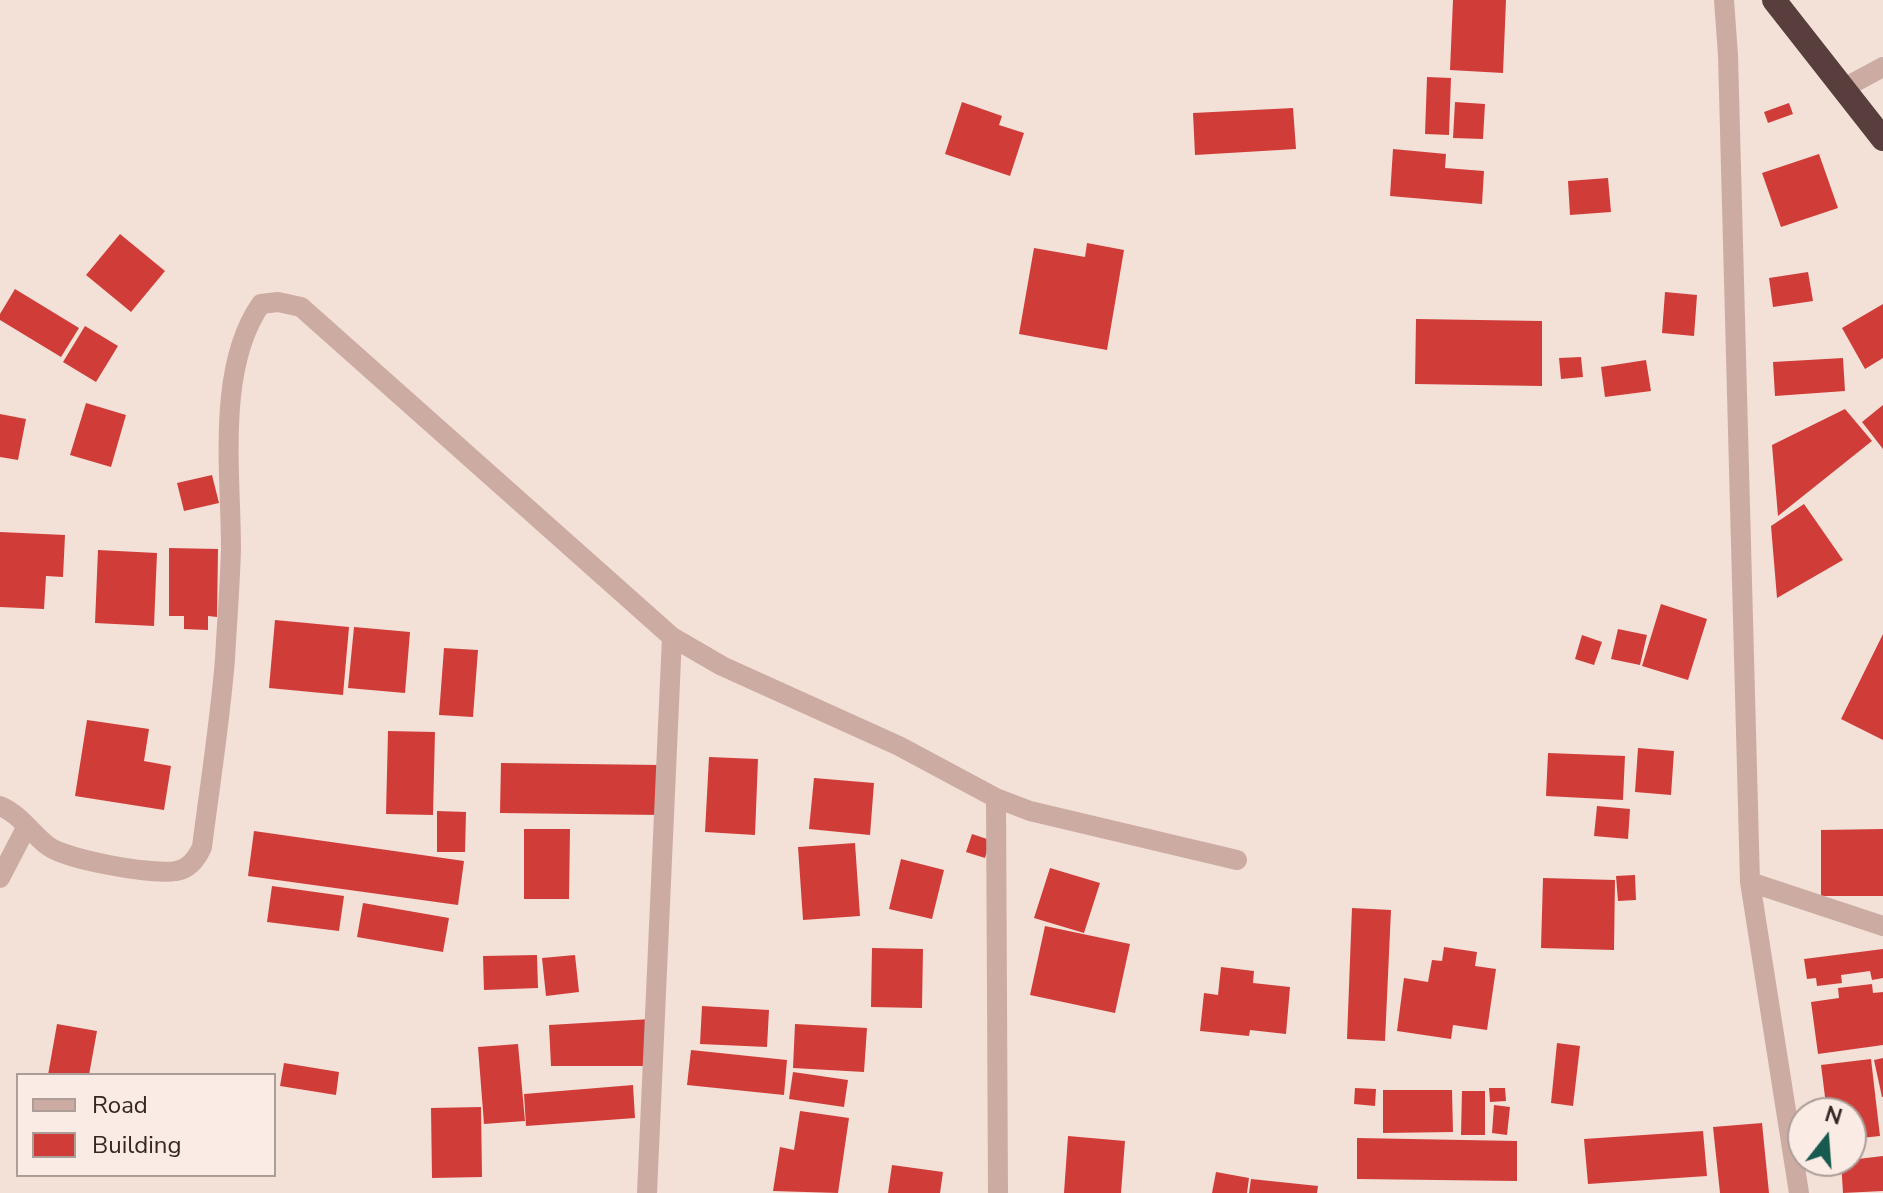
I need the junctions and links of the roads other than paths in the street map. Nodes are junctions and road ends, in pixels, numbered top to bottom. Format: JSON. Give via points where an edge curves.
{"nodes":[{"id":1,"x":1724,"y":0,"type":"edge"},
{"id":2,"x":1774,"y":0,"type":"edge"},
{"id":3,"x":1883,"y":67,"type":"edge"},
{"id":4,"x":1844,"y":88,"type":"junction"},
{"id":5,"x":1883,"y":139,"type":"edge"},
{"id":6,"x":672,"y":637,"type":"junction"},
{"id":7,"x":996,"y":798,"type":"junction"},
{"id":8,"x":0,"y":806,"type":"edge"},
{"id":9,"x":27,"y":826,"type":"junction"},
{"id":10,"x":1237,"y":860,"type":"dead end"},
{"id":11,"x":0,"y":878,"type":"edge"},
{"id":12,"x":1750,"y":882,"type":"junction"},
{"id":13,"x":1883,"y":926,"type":"edge"},
{"id":14,"x":647,"y":1193,"type":"edge"},
{"id":15,"x":998,"y":1193,"type":"edge"},
{"id":16,"x":1799,"y":1193,"type":"edge"}],
"edges":[{"from":1,"to":12,"type":"street"},
{"from":2,"to":4,"type":"highway"},
{"from":3,"to":4,"type":"street"},
{"from":4,"to":5,"type":"highway"},
{"from":6,"to":7,"type":"street"},
{"from":6,"to":9,"type":"street","via":[[301,307],[261,304],[248,322],[231,388],[231,550],[224,661],[202,847],[196,861],[178,871],[103,866],[50,848]]},
{"from":6,"to":14,"type":"street"},
{"from":7,"to":10,"type":"street","via":[[1030,811]]},
{"from":7,"to":15,"type":"street"},
{"from":8,"to":9,"type":"street"},
{"from":9,"to":11,"type":"street"},
{"from":12,"to":13,"type":"street"},
{"from":12,"to":16,"type":"street"}]}
